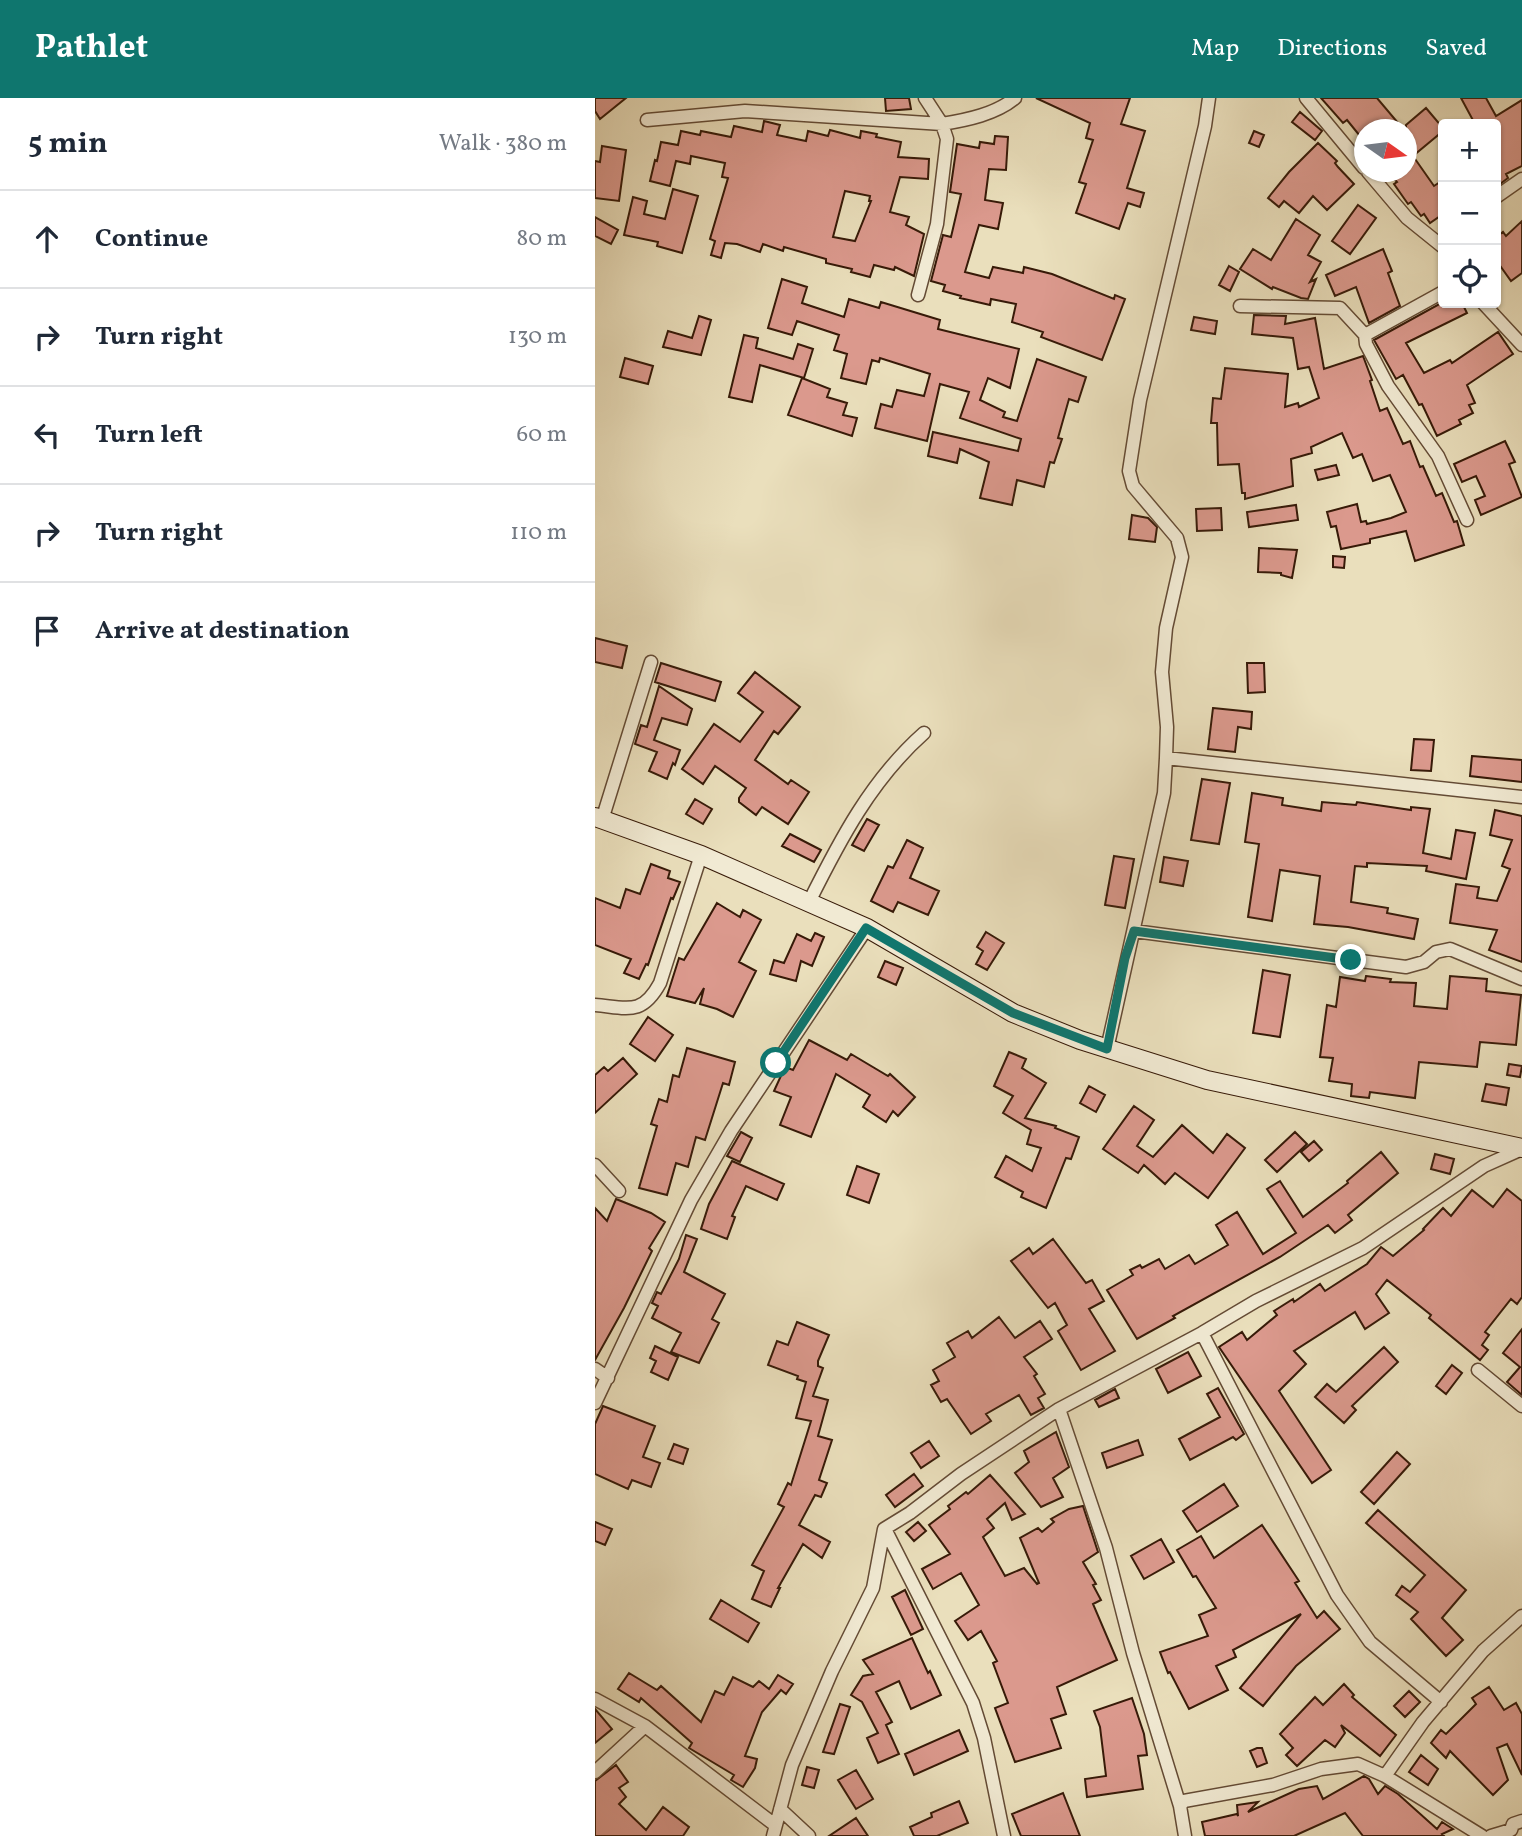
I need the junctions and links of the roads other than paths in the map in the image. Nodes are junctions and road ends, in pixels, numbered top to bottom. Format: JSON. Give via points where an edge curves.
{"nodes":[{"id":1,"x":925,"y":98,"type":"edge"},
{"id":2,"x":1015,"y":98,"type":"edge"},
{"id":3,"x":1209,"y":98,"type":"edge"},
{"id":4,"x":1306,"y":98,"type":"edge"},
{"id":5,"x":647,"y":120,"type":"dead end"},
{"id":6,"x":942,"y":124,"type":"junction"},
{"id":7,"x":1354,"y":156,"type":"edge"},
{"id":8,"x":1522,"y":179,"type":"edge"},
{"id":9,"x":1376,"y":182,"type":"edge"},
{"id":10,"x":1501,"y":194,"type":"edge"},
{"id":11,"x":1438,"y":239,"type":"edge"},
{"id":12,"x":918,"y":295,"type":"dead end"},
{"id":13,"x":1438,"y":295,"type":"edge"},
{"id":14,"x":1240,"y":306,"type":"dead end"},
{"id":15,"x":1488,"y":308,"type":"edge"},
{"id":16,"x":1364,"y":335,"type":"junction"},
{"id":17,"x":1522,"y":345,"type":"edge"},
{"id":18,"x":1467,"y":520,"type":"dead end"},
{"id":19,"x":651,"y":662,"type":"dead end"},
{"id":20,"x":924,"y":733,"type":"dead end"},
{"id":21,"x":1166,"y":758,"type":"junction"},
{"id":22,"x":1522,"y":797,"type":"edge"},
{"id":23,"x":598,"y":818,"type":"edge"},
{"id":24,"x":701,"y":855,"type":"junction"},
{"id":25,"x":809,"y":902,"type":"junction"},
{"id":26,"x":866,"y":928,"type":"junction"},
{"id":27,"x":1134,"y":931,"type":"junction"},
{"id":28,"x":1522,"y":979,"type":"edge"},
{"id":29,"x":595,"y":1005,"type":"edge"},
{"id":30,"x":1107,"y":1049,"type":"junction"},
{"id":31,"x":1522,"y":1149,"type":"edge"},
{"id":32,"x":595,"y":1165,"type":"edge"},
{"id":33,"x":619,"y":1191,"type":"dead end"},
{"id":34,"x":1202,"y":1333,"type":"junction"},
{"id":35,"x":595,"y":1369,"type":"edge"},
{"id":36,"x":1478,"y":1370,"type":"dead end"},
{"id":37,"x":608,"y":1378,"type":"junction"},
{"id":38,"x":595,"y":1403,"type":"edge"},
{"id":39,"x":1522,"y":1406,"type":"edge"},
{"id":40,"x":1059,"y":1409,"type":"junction"},
{"id":41,"x":884,"y":1529,"type":"junction"},
{"id":42,"x":1522,"y":1616,"type":"edge"},
{"id":43,"x":595,"y":1699,"type":"edge"},
{"id":44,"x":1441,"y":1703,"type":"junction"},
{"id":45,"x":645,"y":1726,"type":"junction"},
{"id":46,"x":595,"y":1772,"type":"edge"},
{"id":47,"x":1385,"y":1776,"type":"junction"},
{"id":48,"x":1180,"y":1805,"type":"junction"},
{"id":49,"x":780,"y":1810,"type":"junction"},
{"id":50,"x":1522,"y":1821,"type":"edge"},
{"id":51,"x":774,"y":1830,"type":"edge"},
{"id":52,"x":1512,"y":1833,"type":"edge"},
{"id":53,"x":809,"y":1836,"type":"edge"},
{"id":54,"x":1004,"y":1836,"type":"edge"},
{"id":55,"x":1185,"y":1836,"type":"edge"},
{"id":56,"x":1482,"y":1836,"type":"edge"},
{"id":57,"x":1491,"y":1836,"type":"edge"}],
"edges":[{"from":1,"to":6,"type":"street"},
{"from":2,"to":6,"type":"street","via":[[964,121]]},
{"from":3,"to":21,"type":"street","via":[[1140,400],[1129,471],[1133,486],[1177,538],[1182,557],[1163,661]]},
{"from":4,"to":7,"type":"street"},
{"from":5,"to":6,"type":"street","via":[[745,111]]},
{"from":6,"to":12,"type":"street","via":[[947,139],[937,224]]},
{"from":8,"to":10,"type":"street"},
{"from":9,"to":11,"type":"street","via":[[1407,218]]},
{"from":13,"to":16,"type":"street"},
{"from":14,"to":16,"type":"street","via":[[1340,309]]},
{"from":15,"to":17,"type":"street"},
{"from":16,"to":18,"type":"street","via":[[1388,386],[1438,456]]},
{"from":19,"to":23,"type":"street"},
{"from":20,"to":25,"type":"street","via":[[872,789]]},
{"from":21,"to":22,"type":"street"},
{"from":21,"to":27,"type":"street","via":[[1164,793]]},
{"from":23,"to":24,"type":"main road"},
{"from":24,"to":25,"type":"main road"},
{"from":24,"to":29,"type":"street","via":[[650,1000],[631,1008]]},
{"from":25,"to":26,"type":"main road"},
{"from":26,"to":30,"type":"main road","via":[[1013,1013]]},
{"from":26,"to":37,"type":"street","via":[[704,1177]]},
{"from":27,"to":28,"type":"street","via":[[1406,967],[1450,949]]},
{"from":27,"to":30,"type":"street"},
{"from":30,"to":31,"type":"main road","via":[[1207,1080]]},
{"from":31,"to":34,"type":"street","via":[[1484,1166],[1363,1248]]},
{"from":32,"to":33,"type":"street"},
{"from":34,"to":40,"type":"street"},
{"from":34,"to":44,"type":"street","via":[[1337,1595],[1370,1642]]},
{"from":35,"to":37,"type":"street"},
{"from":36,"to":39,"type":"street"},
{"from":37,"to":38,"type":"street"},
{"from":40,"to":41,"type":"street"},
{"from":40,"to":48,"type":"street","via":[[1106,1548]]},
{"from":41,"to":49,"type":"street","via":[[873,1588],[792,1765]]},
{"from":41,"to":54,"type":"street","via":[[973,1703]]},
{"from":42,"to":44,"type":"street","via":[[1483,1651]]},
{"from":43,"to":45,"type":"street"},
{"from":44,"to":47,"type":"street"},
{"from":45,"to":46,"type":"street"},
{"from":45,"to":51,"type":"street"},
{"from":47,"to":48,"type":"street","via":[[1358,1764],[1321,1769]]},
{"from":47,"to":56,"type":"street"},
{"from":48,"to":55,"type":"street"},
{"from":49,"to":51,"type":"street"},
{"from":49,"to":53,"type":"street"},
{"from":50,"to":52,"type":"street","via":[[1513,1824]]},
{"from":52,"to":57,"type":"street"}]}
